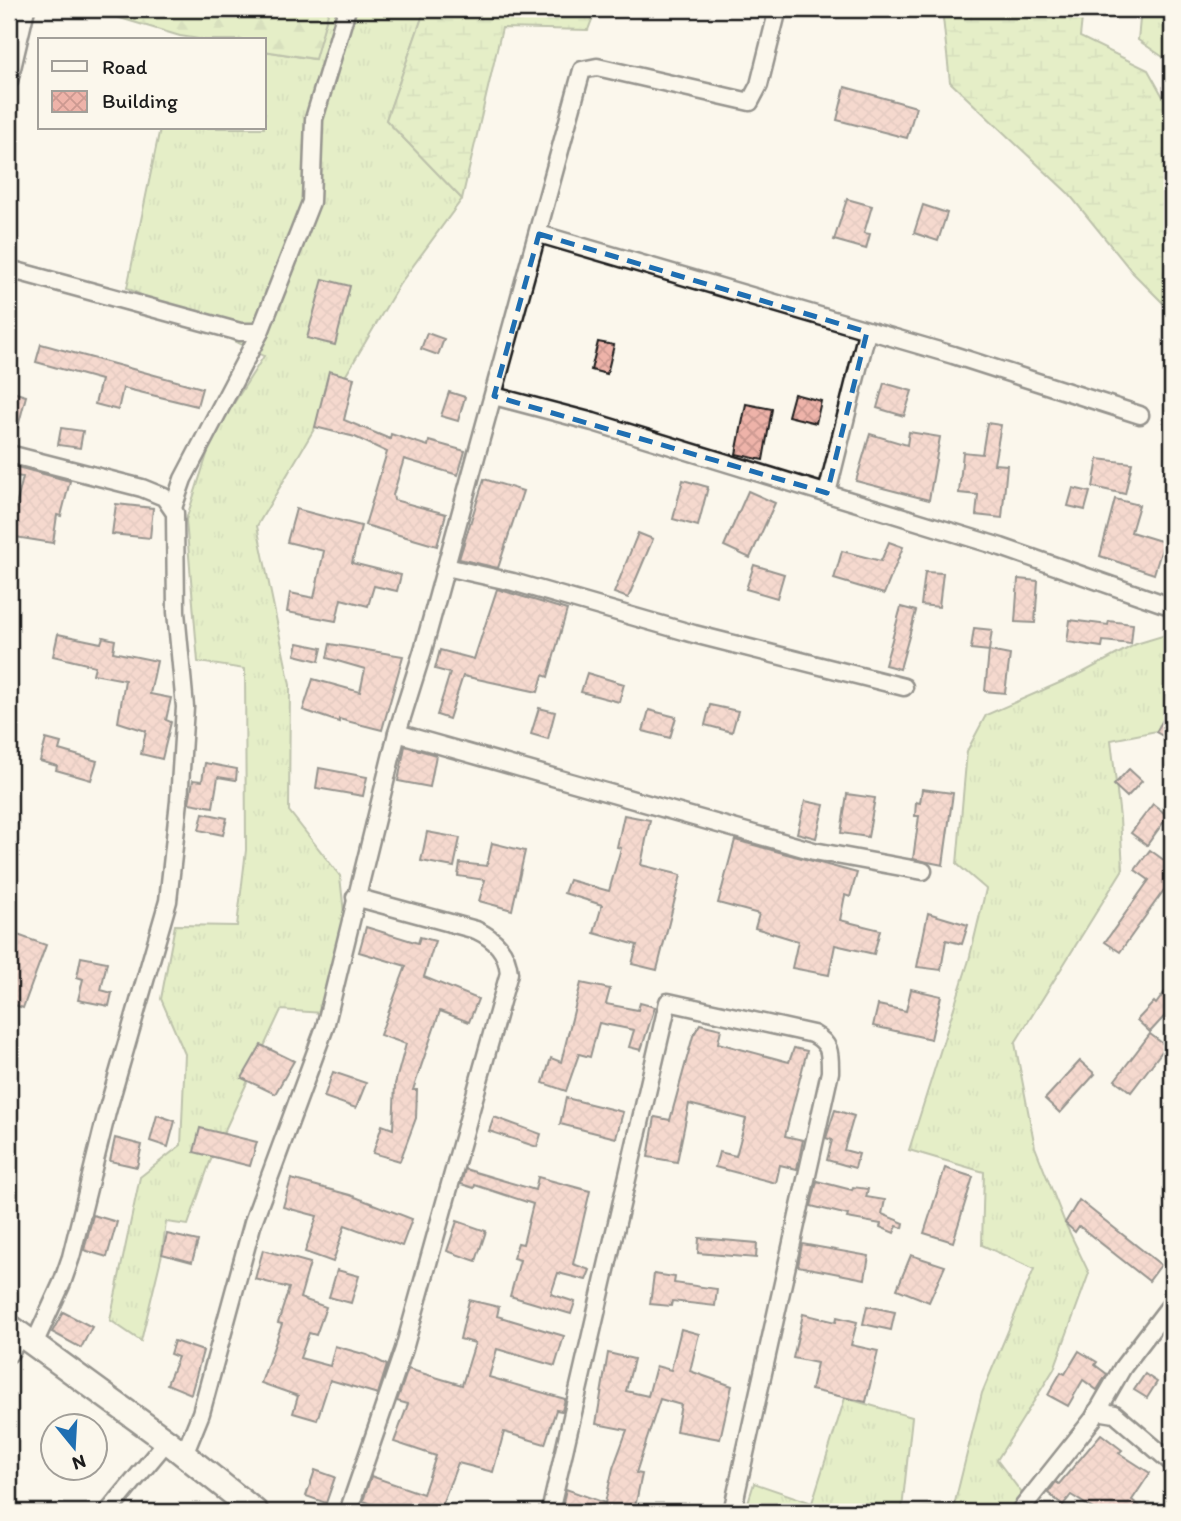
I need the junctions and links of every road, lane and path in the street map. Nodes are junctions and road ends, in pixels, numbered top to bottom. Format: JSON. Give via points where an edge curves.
{"nodes":[{"id":1,"x":26,"y":9,"type":"edge"},
{"id":2,"x":347,"y":9,"type":"edge"},
{"id":3,"x":778,"y":9,"type":"edge"},
{"id":4,"x":9,"y":81,"type":"edge"},
{"id":5,"x":539,"y":234,"type":"junction"},
{"id":6,"x":9,"y":269,"type":"edge"},
{"id":7,"x":867,"y":332,"type":"junction"},
{"id":8,"x":256,"y":339,"type":"junction"},
{"id":9,"x":494,"y":396,"type":"junction"},
{"id":10,"x":1140,"y":415,"type":"dead end"},
{"id":11,"x":9,"y":453,"type":"edge"},
{"id":12,"x":827,"y":494,"type":"junction"},
{"id":13,"x":173,"y":508,"type":"junction"},
{"id":14,"x":446,"y":567,"type":"junction"},
{"id":15,"x":1170,"y":606,"type":"dead end"},
{"id":16,"x":904,"y":687,"type":"dead end"},
{"id":17,"x":397,"y":733,"type":"junction"},
{"id":18,"x":923,"y":871,"type":"dead end"},
{"id":19,"x":355,"y":897,"type":"junction"},
{"id":20,"x":1172,"y":1304,"type":"edge"},
{"id":21,"x":18,"y":1340,"type":"edge"},
{"id":22,"x":1109,"y":1391,"type":"junction"},
{"id":23,"x":1097,"y":1411,"type":"junction"},
{"id":24,"x":1115,"y":1414,"type":"junction"},
{"id":25,"x":175,"y":1448,"type":"junction"},
{"id":26,"x":1172,"y":1463,"type":"edge"},
{"id":27,"x":108,"y":1512,"type":"edge"},
{"id":28,"x":256,"y":1512,"type":"edge"},
{"id":29,"x":348,"y":1512,"type":"edge"},
{"id":30,"x":550,"y":1512,"type":"edge"},
{"id":31,"x":732,"y":1512,"type":"edge"},
{"id":32,"x":1019,"y":1512,"type":"edge"}],
"edges":[{"from":1,"to":4,"type":"street"},
{"from":2,"to":8,"type":"street","via":[[314,119],[310,202]]},
{"from":3,"to":5,"type":"street","via":[[759,85],[750,102],[597,67],[582,70]]},
{"from":5,"to":7,"type":"street"},
{"from":5,"to":9,"type":"street"},
{"from":6,"to":8,"type":"street"},
{"from":7,"to":10,"type":"street"},
{"from":7,"to":12,"type":"street"},
{"from":8,"to":13,"type":"street","via":[[183,479]]},
{"from":9,"to":12,"type":"street"},
{"from":9,"to":14,"type":"street"},
{"from":11,"to":13,"type":"street","via":[[142,488],[164,497]]},
{"from":12,"to":15,"type":"street","via":[[1001,547]]},
{"from":13,"to":21,"type":"street","via":[[185,707],[167,901],[71,1257],[62,1283]]},
{"from":14,"to":16,"type":"street"},
{"from":14,"to":17,"type":"street"},
{"from":17,"to":18,"type":"street","via":[[814,851]]},
{"from":17,"to":19,"type":"street"},
{"from":19,"to":25,"type":"street","via":[[325,1027],[253,1222],[201,1413]]},
{"from":19,"to":29,"type":"street","via":[[492,937],[505,956],[509,973],[404,1349]]},
{"from":20,"to":22,"type":"street"},
{"from":21,"to":25,"type":"main road"},
{"from":22,"to":23,"type":"street"},
{"from":22,"to":24,"type":"street"},
{"from":23,"to":24,"type":"street"},
{"from":23,"to":32,"type":"street"},
{"from":24,"to":26,"type":"street"},
{"from":25,"to":27,"type":"street"},
{"from":25,"to":28,"type":"main road"},
{"from":30,"to":31,"type":"street","via":[[668,1002],[813,1034],[825,1041],[831,1052]]}]}
